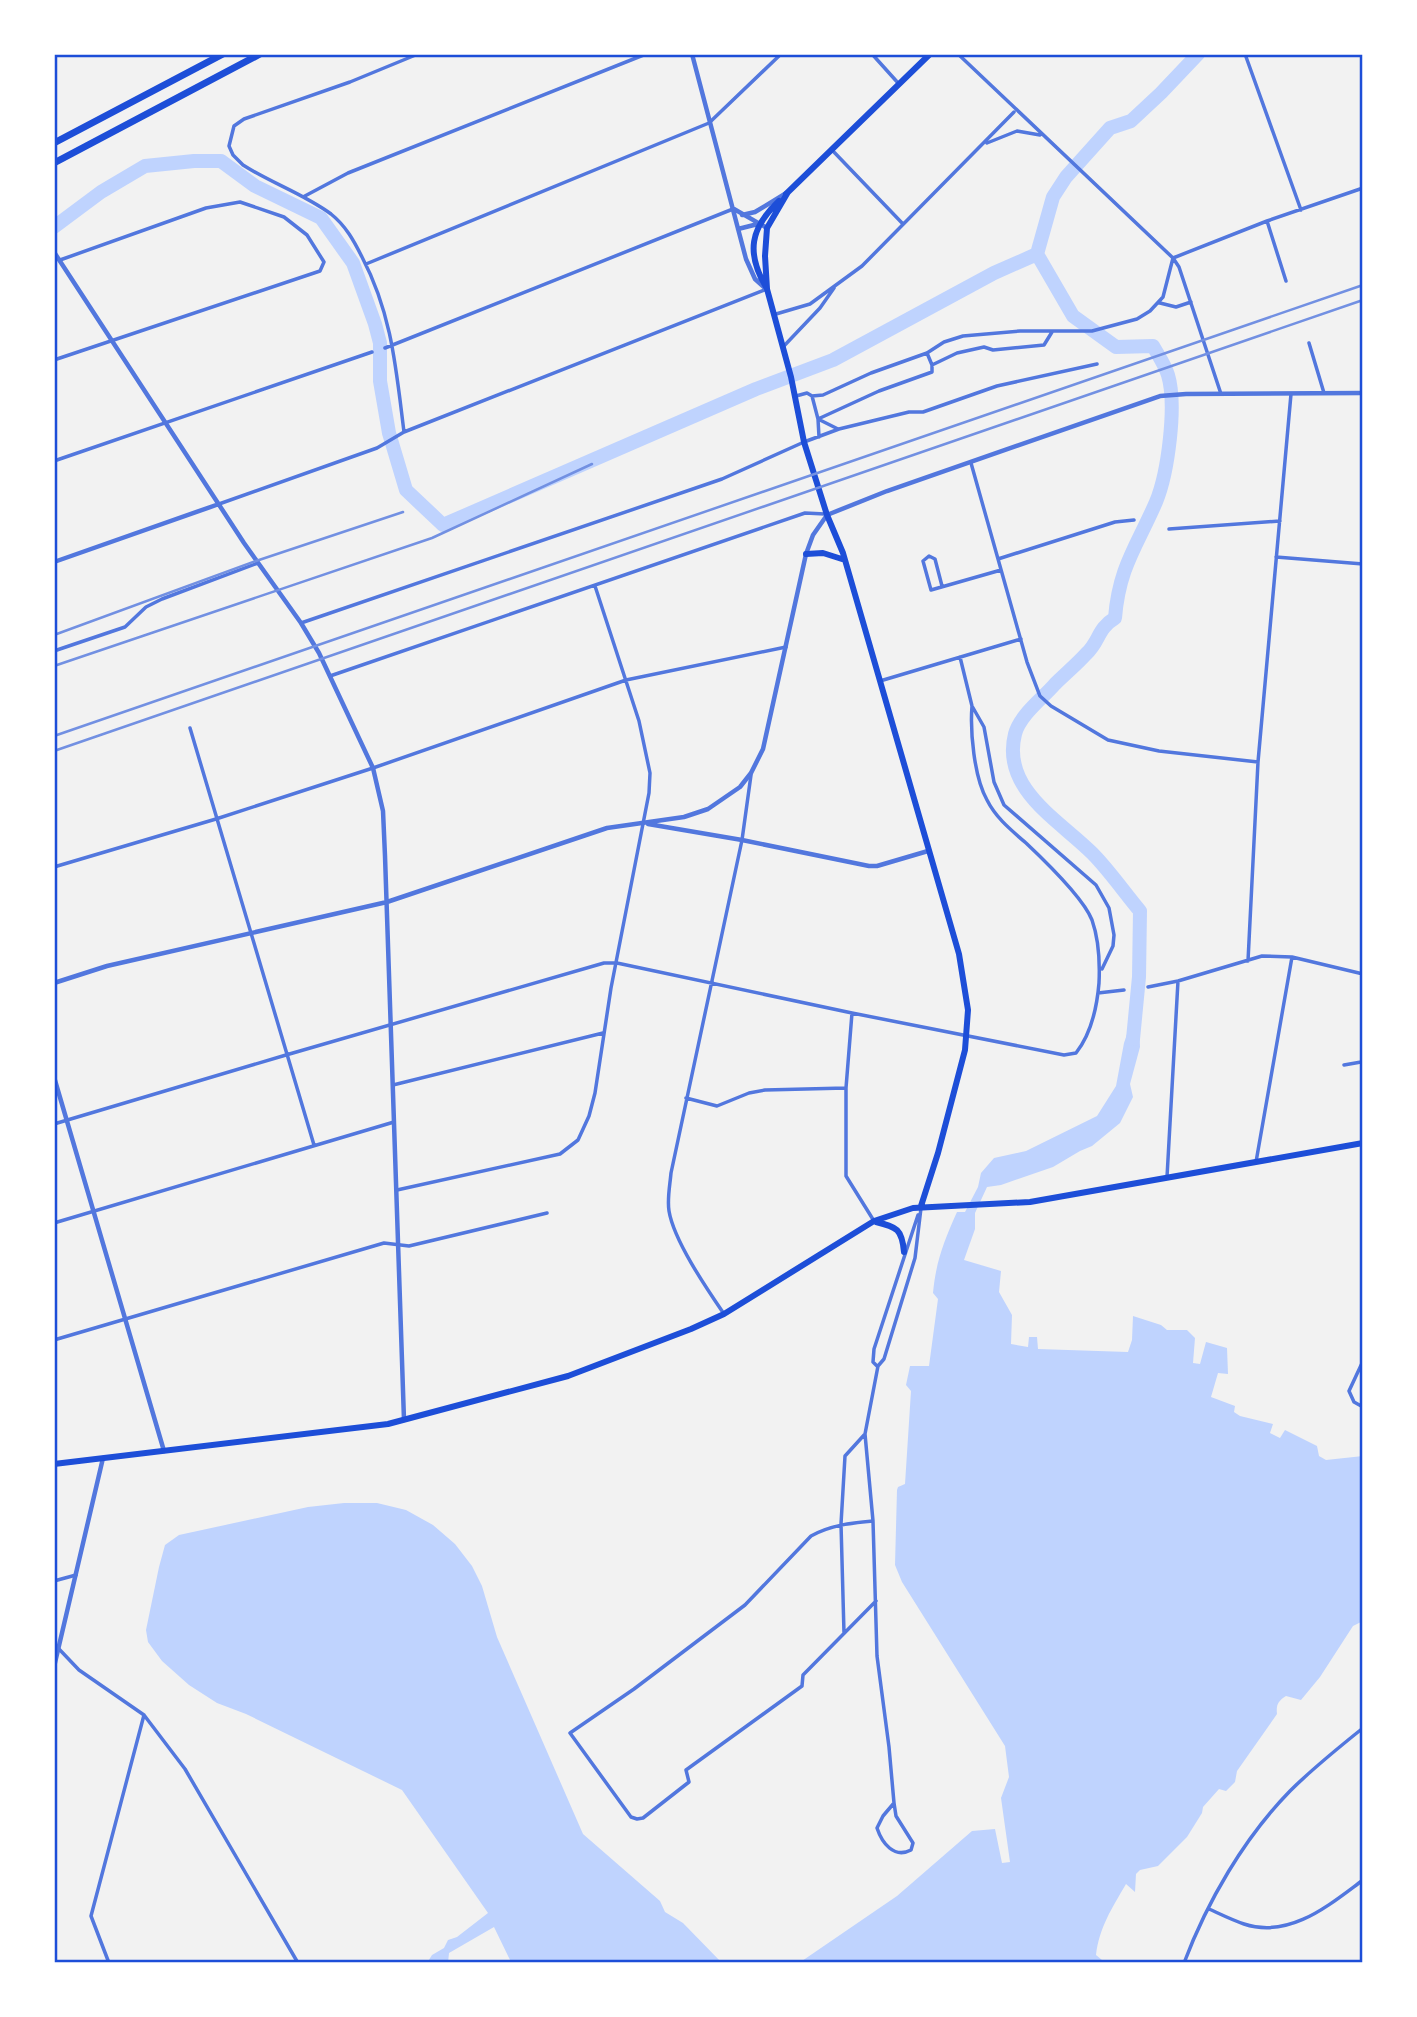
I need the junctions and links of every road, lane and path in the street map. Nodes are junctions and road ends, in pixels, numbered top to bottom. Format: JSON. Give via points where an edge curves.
{"nodes":[{"id":1,"x":223,"y":54,"type":"edge"},
{"id":2,"x":260,"y":54,"type":"edge"},
{"id":3,"x":418,"y":54,"type":"edge"},
{"id":4,"x":646,"y":54,"type":"edge"},
{"id":5,"x":692,"y":54,"type":"edge"},
{"id":6,"x":781,"y":54,"type":"edge"},
{"id":7,"x":873,"y":54,"type":"edge"},
{"id":8,"x":930,"y":54,"type":"edge"},
{"id":9,"x":958,"y":54,"type":"edge"},
{"id":10,"x":1245,"y":54,"type":"edge"},
{"id":11,"x":900,"y":84,"type":"junction"},
{"id":12,"x":1015,"y":111,"type":"junction"},
{"id":13,"x":709,"y":123,"type":"junction"},
{"id":14,"x":1042,"y":136,"type":"junction"},
{"id":15,"x":54,"y":143,"type":"edge"},
{"id":16,"x":982,"y":145,"type":"junction"},
{"id":17,"x":832,"y":150,"type":"junction"},
{"id":18,"x":54,"y":163,"type":"edge"},
{"id":19,"x":1363,"y":188,"type":"edge"},
{"id":20,"x":788,"y":192,"type":"junction"},
{"id":21,"x":303,"y":197,"type":"junction"},
{"id":22,"x":733,"y":209,"type":"junction"},
{"id":23,"x":1301,"y":210,"type":"junction"},
{"id":24,"x":742,"y":215,"type":"junction"},
{"id":25,"x":1267,"y":221,"type":"junction"},
{"id":26,"x":759,"y":224,"type":"junction"},
{"id":27,"x":904,"y":224,"type":"junction"},
{"id":28,"x":767,"y":228,"type":"junction"},
{"id":29,"x":738,"y":229,"type":"junction"},
{"id":30,"x":54,"y":252,"type":"edge"},
{"id":31,"x":1173,"y":258,"type":"junction"},
{"id":32,"x":60,"y":260,"type":"junction"},
{"id":33,"x":366,"y":264,"type":"junction"},
{"id":34,"x":1286,"y":281,"type":"dead end"},
{"id":35,"x":834,"y":288,"type":"junction"},
{"id":36,"x":767,"y":289,"type":"junction"},
{"id":37,"x":1191,"y":302,"type":"junction"},
{"id":38,"x":1160,"y":303,"type":"junction"},
{"id":39,"x":774,"y":315,"type":"junction"},
{"id":40,"x":1052,"y":332,"type":"junction"},
{"id":41,"x":983,"y":335,"type":"junction"},
{"id":42,"x":113,"y":340,"type":"junction"},
{"id":43,"x":1309,"y":343,"type":"dead end"},
{"id":44,"x":394,"y":344,"type":"junction"},
{"id":45,"x":984,"y":347,"type":"junction"},
{"id":46,"x":385,"y":348,"type":"dead end"},
{"id":47,"x":782,"y":348,"type":"junction"},
{"id":48,"x":372,"y":352,"type":"dead end"},
{"id":49,"x":927,"y":353,"type":"junction"},
{"id":50,"x":54,"y":360,"type":"edge"},
{"id":51,"x":1097,"y":364,"type":"dead end"},
{"id":52,"x":932,"y":365,"type":"junction"},
{"id":53,"x":1324,"y":393,"type":"junction"},
{"id":54,"x":1363,"y":393,"type":"edge"},
{"id":55,"x":1221,"y":394,"type":"junction"},
{"id":56,"x":1291,"y":394,"type":"junction"},
{"id":57,"x":795,"y":396,"type":"junction"},
{"id":58,"x":812,"y":396,"type":"junction"},
{"id":59,"x":818,"y":419,"type":"junction"},
{"id":60,"x":166,"y":422,"type":"junction"},
{"id":61,"x":839,"y":429,"type":"junction"},
{"id":62,"x":404,"y":432,"type":"junction"},
{"id":63,"x":819,"y":437,"type":"junction"},
{"id":64,"x":804,"y":442,"type":"junction"},
{"id":65,"x":54,"y":461,"type":"edge"},
{"id":66,"x":971,"y":463,"type":"junction"},
{"id":67,"x":219,"y":504,"type":"junction"},
{"id":68,"x":827,"y":515,"type":"junction"},
{"id":69,"x":1134,"y":520,"type":"dead end"},
{"id":70,"x":1280,"y":521,"type":"junction"},
{"id":71,"x":1169,"y":529,"type":"dead end"},
{"id":72,"x":806,"y":554,"type":"junction"},
{"id":73,"x":1276,"y":557,"type":"junction"},
{"id":74,"x":999,"y":559,"type":"junction"},
{"id":75,"x":845,"y":560,"type":"junction"},
{"id":76,"x":54,"y":562,"type":"edge"},
{"id":77,"x":258,"y":563,"type":"junction"},
{"id":78,"x":1363,"y":564,"type":"edge"},
{"id":79,"x":1002,"y":570,"type":"junction"},
{"id":80,"x":595,"y":586,"type":"junction"},
{"id":81,"x":942,"y":586,"type":"junction"},
{"id":82,"x":301,"y":623,"type":"junction"},
{"id":83,"x":1021,"y":639,"type":"junction"},
{"id":84,"x":786,"y":647,"type":"junction"},
{"id":85,"x":54,"y":651,"type":"edge"},
{"id":86,"x":960,"y":657,"type":"junction"},
{"id":87,"x":330,"y":676,"type":"junction"},
{"id":88,"x":626,"y":680,"type":"junction"},
{"id":89,"x":880,"y":681,"type":"junction"},
{"id":90,"x":972,"y":705,"type":"junction"},
{"id":91,"x":190,"y":728,"type":"dead end"},
{"id":92,"x":1258,"y":762,"type":"junction"},
{"id":93,"x":373,"y":768,"type":"junction"},
{"id":94,"x":751,"y":773,"type":"junction"},
{"id":95,"x":216,"y":819,"type":"junction"},
{"id":96,"x":644,"y":824,"type":"junction"},
{"id":97,"x":742,"y":840,"type":"junction"},
{"id":98,"x":928,"y":851,"type":"junction"},
{"id":99,"x":54,"y":867,"type":"edge"},
{"id":100,"x":387,"y":902,"type":"junction"},
{"id":101,"x":250,"y":934,"type":"junction"},
{"id":102,"x":1292,"y":957,"type":"junction"},
{"id":103,"x":1248,"y":961,"type":"junction"},
{"id":104,"x":617,"y":962,"type":"junction"},
{"id":105,"x":1101,"y":971,"type":"junction"},
{"id":106,"x":1363,"y":974,"type":"edge"},
{"id":107,"x":1178,"y":981,"type":"junction"},
{"id":108,"x":54,"y":983,"type":"edge"},
{"id":109,"x":710,"y":984,"type":"junction"},
{"id":110,"x":1148,"y":986,"type":"dead end"},
{"id":111,"x":1124,"y":990,"type":"dead end"},
{"id":112,"x":1098,"y":993,"type":"junction"},
{"id":113,"x":852,"y":1013,"type":"junction"},
{"id":114,"x":390,"y":1025,"type":"junction"},
{"id":115,"x":603,"y":1033,"type":"junction"},
{"id":116,"x":966,"y":1036,"type":"junction"},
{"id":117,"x":285,"y":1055,"type":"junction"},
{"id":118,"x":1363,"y":1059,"type":"edge"},
{"id":119,"x":1344,"y":1065,"type":"dead end"},
{"id":120,"x":54,"y":1077,"type":"edge"},
{"id":121,"x":393,"y":1085,"type":"junction"},
{"id":122,"x":846,"y":1088,"type":"junction"},
{"id":123,"x":686,"y":1098,"type":"junction"},
{"id":124,"x":68,"y":1121,"type":"junction"},
{"id":125,"x":394,"y":1122,"type":"junction"},
{"id":126,"x":54,"y":1125,"type":"edge"},
{"id":127,"x":1363,"y":1143,"type":"edge"},
{"id":128,"x":314,"y":1145,"type":"junction"},
{"id":129,"x":1256,"y":1162,"type":"junction"},
{"id":130,"x":1167,"y":1177,"type":"junction"},
{"id":131,"x":397,"y":1190,"type":"junction"},
{"id":132,"x":921,"y":1206,"type":"junction"},
{"id":133,"x":94,"y":1210,"type":"junction"},
{"id":134,"x":547,"y":1213,"type":"dead end"},
{"id":135,"x":874,"y":1221,"type":"junction"},
{"id":136,"x":54,"y":1223,"type":"edge"},
{"id":137,"x":398,"y":1244,"type":"junction"},
{"id":138,"x":904,"y":1252,"type":"junction"},
{"id":139,"x":724,"y":1314,"type":"junction"},
{"id":140,"x":126,"y":1319,"type":"junction"},
{"id":141,"x":54,"y":1340,"type":"edge"},
{"id":142,"x":1363,"y":1361,"type":"edge"},
{"id":143,"x":877,"y":1366,"type":"junction"},
{"id":144,"x":1363,"y":1407,"type":"edge"},
{"id":145,"x":404,"y":1420,"type":"junction"},
{"id":146,"x":864,"y":1434,"type":"junction"},
{"id":147,"x":164,"y":1451,"type":"junction"},
{"id":148,"x":103,"y":1457,"type":"junction"},
{"id":149,"x":54,"y":1464,"type":"edge"},
{"id":150,"x":873,"y":1521,"type":"junction"},
{"id":151,"x":841,"y":1524,"type":"junction"},
{"id":152,"x":76,"y":1575,"type":"junction"},
{"id":153,"x":54,"y":1581,"type":"edge"},
{"id":154,"x":876,"y":1601,"type":"junction"},
{"id":155,"x":844,"y":1633,"type":"junction"},
{"id":156,"x":59,"y":1649,"type":"junction"},
{"id":157,"x":54,"y":1667,"type":"edge"},
{"id":158,"x":144,"y":1715,"type":"junction"},
{"id":159,"x":1363,"y":1728,"type":"edge"},
{"id":160,"x":894,"y":1803,"type":"junction"},
{"id":161,"x":1363,"y":1880,"type":"edge"},
{"id":162,"x":1209,"y":1909,"type":"junction"},
{"id":163,"x":109,"y":1963,"type":"edge"},
{"id":164,"x":298,"y":1963,"type":"edge"},
{"id":165,"x":1184,"y":1963,"type":"edge"}],
"edges":[{"from":1,"to":15,"type":"highway"},
{"from":2,"to":18,"type":"highway"},
{"from":3,"to":21,"type":"street","via":[[234,126],[229,146],[233,155]]},
{"from":4,"to":21,"type":"street","via":[[348,173]]},
{"from":5,"to":13,"type":"street"},
{"from":6,"to":13,"type":"street"},
{"from":7,"to":11,"type":"street"},
{"from":8,"to":11,"type":"main road"},
{"from":9,"to":12,"type":"street"},
{"from":10,"to":23,"type":"street"},
{"from":11,"to":17,"type":"main road"},
{"from":12,"to":14,"type":"street"},
{"from":12,"to":16,"type":"street"},
{"from":13,"to":22,"type":"street"},
{"from":13,"to":33,"type":"street"},
{"from":14,"to":16,"type":"street","via":[[1017,131]]},
{"from":14,"to":31,"type":"street"},
{"from":16,"to":27,"type":"street"},
{"from":17,"to":20,"type":"main road"},
{"from":17,"to":27,"type":"street"},
{"from":19,"to":23,"type":"street"},
{"from":20,"to":24,"type":"street"},
{"from":20,"to":26,"type":"main road"},
{"from":20,"to":28,"type":"main road"},
{"from":21,"to":33,"type":"street","via":[[343,225]]},
{"from":22,"to":24,"type":"street"},
{"from":22,"to":29,"type":"street"},
{"from":22,"to":44,"type":"street"},
{"from":23,"to":25,"type":"street"},
{"from":24,"to":26,"type":"street"},
{"from":25,"to":31,"type":"street"},
{"from":25,"to":34,"type":"street"},
{"from":26,"to":28,"type":"street"},
{"from":26,"to":29,"type":"street"},
{"from":26,"to":36,"type":"main road","via":[[754,262]]},
{"from":27,"to":35,"type":"street"},
{"from":28,"to":36,"type":"main road"},
{"from":29,"to":36,"type":"street","via":[[755,279]]},
{"from":30,"to":32,"type":"street"},
{"from":31,"to":37,"type":"street"},
{"from":31,"to":38,"type":"street"},
{"from":32,"to":42,"type":"street"},
{"from":32,"to":42,"type":"street","via":[[206,208],[240,202],[284,217],[307,235],[321,254],[320,271]]},
{"from":33,"to":44,"type":"street"},
{"from":35,"to":39,"type":"street","via":[[810,304]]},
{"from":35,"to":47,"type":"street"},
{"from":36,"to":39,"type":"main road"},
{"from":36,"to":62,"type":"street"},
{"from":37,"to":38,"type":"street","via":[[1175,307]]},
{"from":37,"to":55,"type":"street"},
{"from":38,"to":40,"type":"street","via":[[1137,319],[1105,329]]},
{"from":39,"to":47,"type":"main road"},
{"from":40,"to":41,"type":"street"},
{"from":40,"to":45,"type":"street","via":[[1044,345]]},
{"from":41,"to":45,"type":"street"},
{"from":41,"to":49,"type":"street","via":[[944,342]]},
{"from":42,"to":50,"type":"street"},
{"from":42,"to":60,"type":"street"},
{"from":43,"to":53,"type":"street"},
{"from":44,"to":46,"type":"street"},
{"from":44,"to":62,"type":"street"},
{"from":45,"to":52,"type":"street"},
{"from":47,"to":57,"type":"main road"},
{"from":48,"to":60,"type":"street"},
{"from":49,"to":52,"type":"street"},
{"from":49,"to":58,"type":"street"},
{"from":51,"to":61,"type":"street","via":[[998,386],[923,412]]},
{"from":52,"to":59,"type":"street","via":[[932,372]]},
{"from":53,"to":54,"type":"street"},
{"from":53,"to":56,"type":"street"},
{"from":55,"to":56,"type":"street"},
{"from":55,"to":66,"type":"street","via":[[1160,396]]},
{"from":56,"to":70,"type":"street"},
{"from":57,"to":58,"type":"street"},
{"from":57,"to":64,"type":"main road"},
{"from":58,"to":59,"type":"street"},
{"from":59,"to":61,"type":"street"},
{"from":59,"to":63,"type":"street"},
{"from":60,"to":65,"type":"street"},
{"from":60,"to":67,"type":"street"},
{"from":61,"to":63,"type":"street"},
{"from":62,"to":67,"type":"street","via":[[385,444]]},
{"from":63,"to":64,"type":"street"},
{"from":64,"to":68,"type":"main road"},
{"from":64,"to":82,"type":"street","via":[[722,479]]},
{"from":66,"to":68,"type":"street"},
{"from":66,"to":74,"type":"street"},
{"from":67,"to":76,"type":"street"},
{"from":67,"to":77,"type":"street"},
{"from":68,"to":72,"type":"street"},
{"from":68,"to":75,"type":"main road"},
{"from":68,"to":80,"type":"street","via":[[805,513]]},
{"from":69,"to":74,"type":"street"},
{"from":70,"to":71,"type":"street"},
{"from":70,"to":73,"type":"street"},
{"from":72,"to":75,"type":"main road","via":[[823,553]]},
{"from":72,"to":84,"type":"street"},
{"from":73,"to":78,"type":"street"},
{"from":73,"to":92,"type":"street"},
{"from":74,"to":79,"type":"street"},
{"from":75,"to":89,"type":"main road"},
{"from":77,"to":82,"type":"street"},
{"from":77,"to":85,"type":"street","via":[[162,599],[125,627]]},
{"from":79,"to":81,"type":"street"},
{"from":79,"to":83,"type":"street"},
{"from":80,"to":87,"type":"street"},
{"from":80,"to":88,"type":"street"},
{"from":81,"to":81,"type":"street","via":[[931,590],[923,561],[929,556],[935,559]]},
{"from":82,"to":87,"type":"street"},
{"from":83,"to":86,"type":"street"},
{"from":83,"to":92,"type":"street","via":[[1037,691],[1051,706],[1108,740],[1130,747]]},
{"from":84,"to":88,"type":"street"},
{"from":84,"to":94,"type":"street","via":[[763,749]]},
{"from":86,"to":89,"type":"street"},
{"from":86,"to":90,"type":"street"},
{"from":87,"to":93,"type":"street"},
{"from":88,"to":93,"type":"street"},
{"from":88,"to":96,"type":"street","via":[[650,773]]},
{"from":89,"to":98,"type":"main road"},
{"from":90,"to":105,"type":"street","via":[[976,762],[985,797],[997,816],[1081,902],[1091,918]]},
{"from":90,"to":105,"type":"street","via":[[984,727],[994,782],[1004,805],[1102,893],[1114,935]]},
{"from":91,"to":95,"type":"street"},
{"from":92,"to":103,"type":"street"},
{"from":93,"to":95,"type":"street"},
{"from":93,"to":100,"type":"street","via":[[383,811]]},
{"from":94,"to":96,"type":"street","via":[[740,787],[708,809]]},
{"from":94,"to":97,"type":"street"},
{"from":95,"to":99,"type":"street"},
{"from":95,"to":101,"type":"street"},
{"from":96,"to":97,"type":"street"},
{"from":96,"to":100,"type":"street","via":[[597,831]]},
{"from":96,"to":104,"type":"street"},
{"from":97,"to":98,"type":"street","via":[[873,867]]},
{"from":97,"to":109,"type":"street"},
{"from":98,"to":116,"type":"main road","via":[[959,954],[968,1010]]},
{"from":100,"to":101,"type":"street"},
{"from":100,"to":114,"type":"street"},
{"from":101,"to":108,"type":"street","via":[[107,966]]},
{"from":101,"to":117,"type":"street"},
{"from":102,"to":103,"type":"street","via":[[1262,956]]},
{"from":102,"to":106,"type":"street"},
{"from":102,"to":129,"type":"street"},
{"from":103,"to":107,"type":"street"},
{"from":104,"to":109,"type":"street"},
{"from":104,"to":114,"type":"street","via":[[579,968]]},
{"from":104,"to":115,"type":"street"},
{"from":105,"to":112,"type":"street"},
{"from":107,"to":110,"type":"street"},
{"from":107,"to":130,"type":"street"},
{"from":109,"to":113,"type":"street"},
{"from":109,"to":123,"type":"street"},
{"from":111,"to":112,"type":"street"},
{"from":112,"to":116,"type":"street","via":[[1090,1027],[1076,1053],[1064,1055]]},
{"from":113,"to":116,"type":"street"},
{"from":113,"to":122,"type":"street"},
{"from":114,"to":117,"type":"street"},
{"from":114,"to":121,"type":"street"},
{"from":115,"to":121,"type":"street"},
{"from":115,"to":131,"type":"street","via":[[589,1116],[570,1148],[547,1158]]},
{"from":116,"to":132,"type":"main road","via":[[960,1074]]},
{"from":117,"to":124,"type":"street"},
{"from":117,"to":128,"type":"street"},
{"from":118,"to":119,"type":"street"},
{"from":120,"to":124,"type":"street"},
{"from":121,"to":125,"type":"street"},
{"from":122,"to":123,"type":"street","via":[[765,1090],[717,1106]]},
{"from":122,"to":135,"type":"street","via":[[846,1176]]},
{"from":123,"to":139,"type":"street","via":[[671,1173],[669,1210],[699,1278]]},
{"from":124,"to":126,"type":"street"},
{"from":124,"to":133,"type":"street"},
{"from":125,"to":128,"type":"street"},
{"from":125,"to":131,"type":"street"},
{"from":127,"to":129,"type":"main road"},
{"from":128,"to":133,"type":"street"},
{"from":129,"to":130,"type":"main road"},
{"from":130,"to":132,"type":"main road","via":[[1030,1202]]},
{"from":131,"to":137,"type":"street"},
{"from":132,"to":135,"type":"main road"},
{"from":132,"to":138,"type":"street"},
{"from":132,"to":143,"type":"street","via":[[915,1258],[884,1359]]},
{"from":133,"to":136,"type":"street"},
{"from":133,"to":140,"type":"street"},
{"from":134,"to":137,"type":"street","via":[[410,1246]]},
{"from":135,"to":138,"type":"main road","via":[[892,1225],[901,1234]]},
{"from":135,"to":139,"type":"main road"},
{"from":137,"to":140,"type":"street","via":[[384,1243]]},
{"from":137,"to":145,"type":"street"},
{"from":138,"to":143,"type":"street","via":[[874,1349]]},
{"from":139,"to":145,"type":"main road","via":[[568,1376]]},
{"from":140,"to":141,"type":"street"},
{"from":140,"to":147,"type":"street"},
{"from":142,"to":144,"type":"street","via":[[1349,1391]]},
{"from":143,"to":146,"type":"street"},
{"from":145,"to":147,"type":"main road"},
{"from":146,"to":150,"type":"street"},
{"from":146,"to":151,"type":"street","via":[[845,1456]]},
{"from":147,"to":148,"type":"main road"},
{"from":148,"to":149,"type":"main road"},
{"from":148,"to":152,"type":"street"},
{"from":150,"to":151,"type":"street"},
{"from":150,"to":154,"type":"street"},
{"from":151,"to":155,"type":"street"},
{"from":151,"to":155,"type":"street","via":[[811,1536],[745,1605],[570,1733],[631,1817],[643,1818],[689,1782],[686,1770],[690,1766],[802,1686],[803,1675]]},
{"from":152,"to":153,"type":"street"},
{"from":152,"to":156,"type":"street"},
{"from":154,"to":155,"type":"street"},
{"from":154,"to":160,"type":"street","via":[[877,1656]]},
{"from":156,"to":157,"type":"street"},
{"from":156,"to":158,"type":"street","via":[[79,1670]]},
{"from":158,"to":163,"type":"street","via":[[91,1916]]},
{"from":158,"to":164,"type":"street","via":[[185,1769]]},
{"from":159,"to":162,"type":"street","via":[[1288,1793],[1234,1863]]},
{"from":160,"to":160,"type":"street","via":[[896,1816],[913,1843],[911,1850],[902,1854],[881,1839],[877,1828]]},
{"from":161,"to":162,"type":"street","via":[[1306,1919],[1286,1926],[1247,1925]]},
{"from":162,"to":165,"type":"street"}]}
